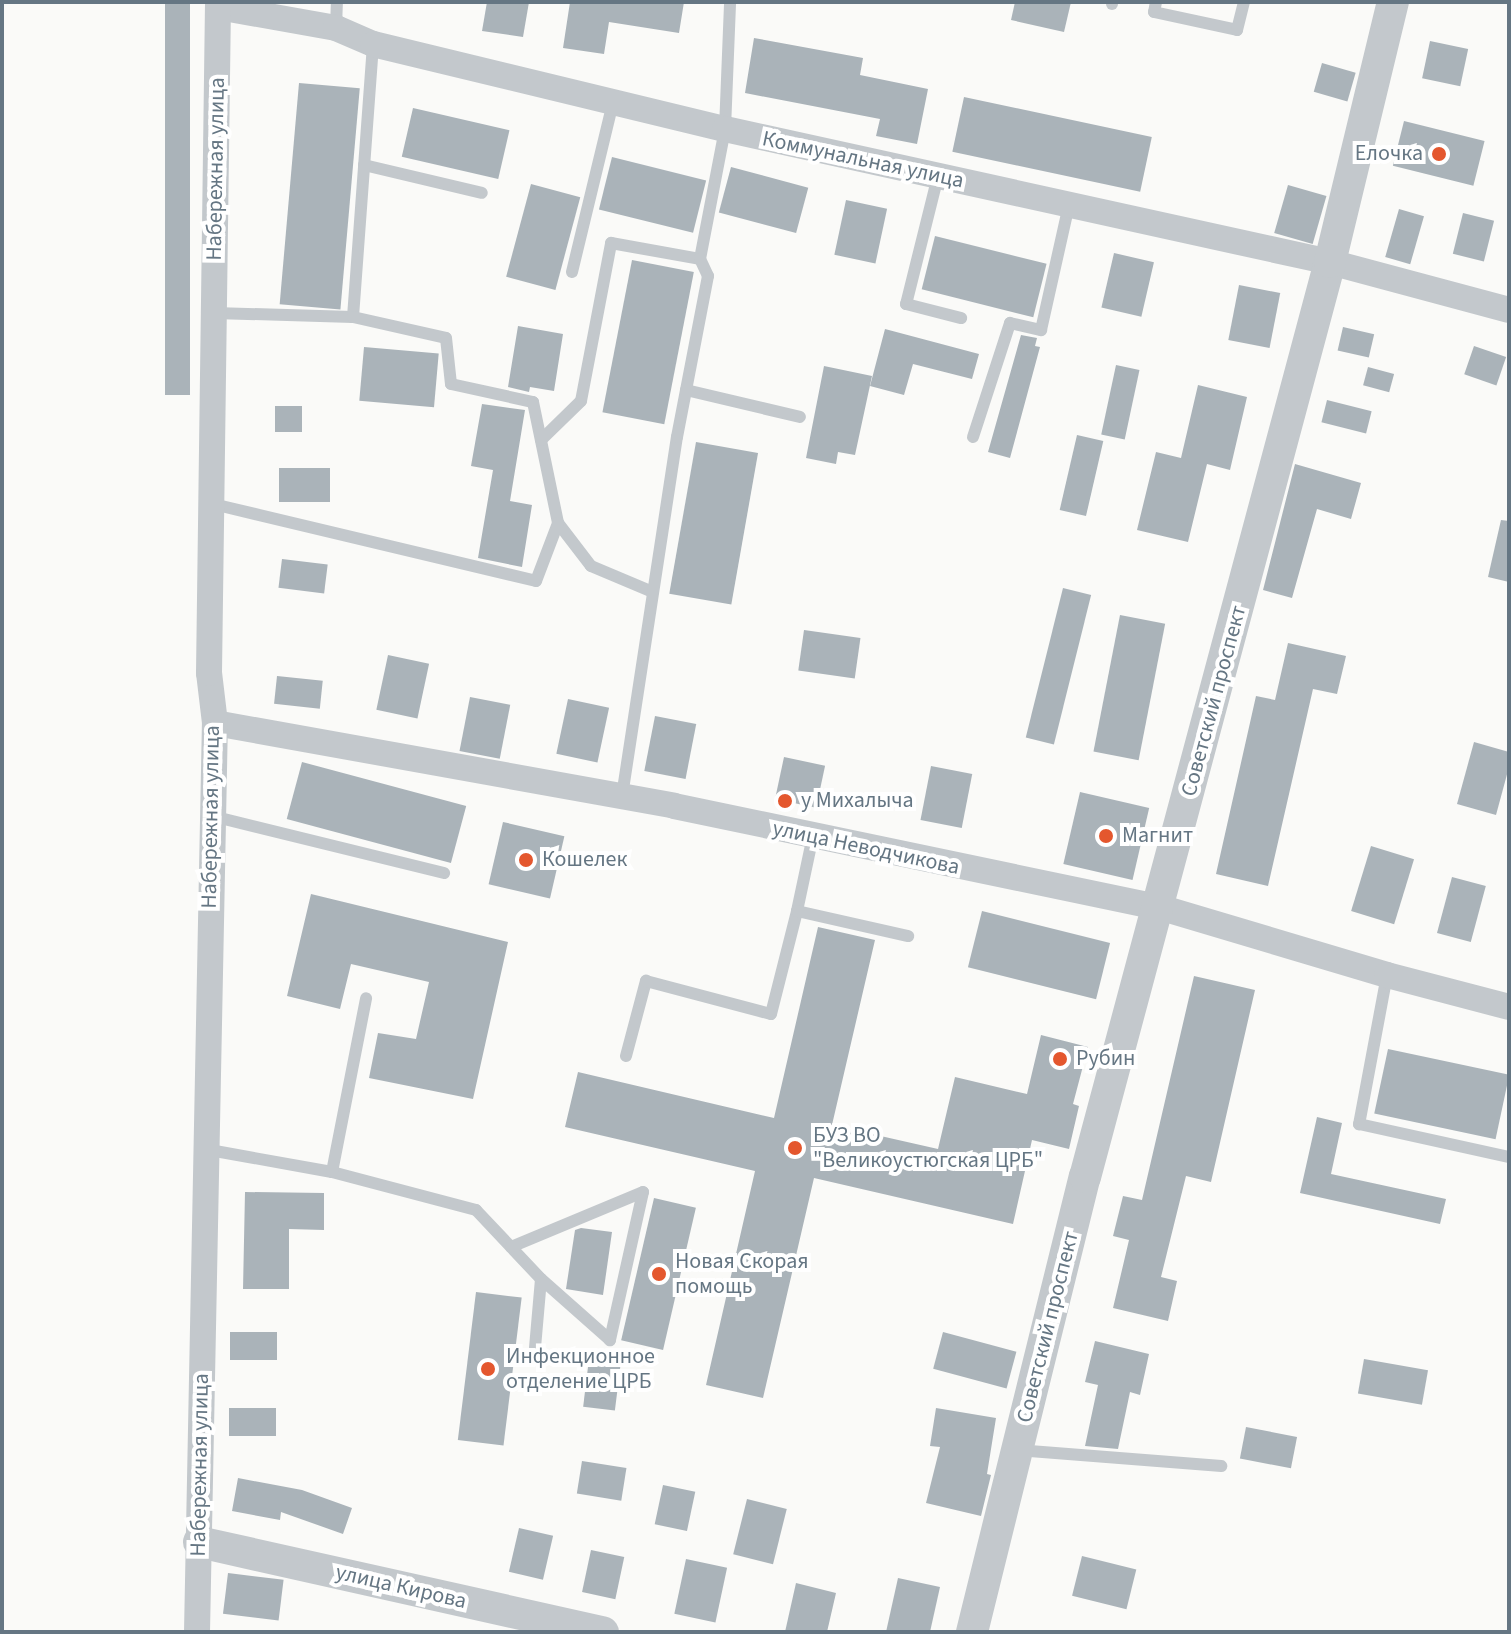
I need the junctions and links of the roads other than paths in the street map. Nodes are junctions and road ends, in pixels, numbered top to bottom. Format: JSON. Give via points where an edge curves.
{"nodes":[{"id":1,"x":730,"y":2,"type":"edge"},
{"id":2,"x":1156,"y":2,"type":"edge"},
{"id":3,"x":1244,"y":2,"type":"edge"},
{"id":4,"x":1393,"y":2,"type":"edge"},
{"id":5,"x":218,"y":5,"type":"edge"},
{"id":6,"x":337,"y":15,"type":"edge"},
{"id":7,"x":373,"y":44,"type":"junction"},
{"id":8,"x":613,"y":102,"type":"junction"},
{"id":9,"x":725,"y":129,"type":"junction"},
{"id":10,"x":364,"y":165,"type":"junction"},
{"id":11,"x":938,"y":176,"type":"junction"},
{"id":12,"x":482,"y":193,"type":"dead end"},
{"id":13,"x":1069,"y":205,"type":"junction"},
{"id":14,"x":700,"y":259,"type":"junction"},
{"id":15,"x":1330,"y":262,"type":"junction"},
{"id":16,"x":572,"y":272,"type":"dead end"},
{"id":17,"x":1509,"y":310,"type":"edge"},
{"id":18,"x":214,"y":313,"type":"junction"},
{"id":19,"x":353,"y":317,"type":"junction"},
{"id":20,"x":961,"y":318,"type":"dead end"},
{"id":21,"x":686,"y":390,"type":"junction"},
{"id":22,"x":800,"y":417,"type":"dead end"},
{"id":23,"x":973,"y":437,"type":"dead end"},
{"id":24,"x":541,"y":440,"type":"junction"},
{"id":25,"x":213,"y":504,"type":"junction"},
{"id":26,"x":558,"y":523,"type":"junction"},
{"id":27,"x":653,"y":592,"type":"junction"},
{"id":28,"x":215,"y":723,"type":"junction"},
{"id":29,"x":622,"y":796,"type":"junction"},
{"id":30,"x":212,"y":816,"type":"junction"},
{"id":31,"x":813,"y":836,"type":"junction"},
{"id":32,"x":444,"y":873,"type":"dead end"},
{"id":33,"x":1159,"y":907,"type":"junction"},
{"id":34,"x":797,"y":911,"type":"junction"},
{"id":35,"x":908,"y":936,"type":"dead end"},
{"id":36,"x":1387,"y":975,"type":"junction"},
{"id":37,"x":366,"y":998,"type":"dead end"},
{"id":38,"x":1509,"y":1007,"type":"edge"},
{"id":39,"x":626,"y":1056,"type":"dead end"},
{"id":40,"x":204,"y":1149,"type":"junction"},
{"id":41,"x":1509,"y":1157,"type":"edge"},
{"id":42,"x":332,"y":1172,"type":"junction"},
{"id":43,"x":511,"y":1247,"type":"junction"},
{"id":44,"x":541,"y":1279,"type":"junction"},
{"id":45,"x":535,"y":1348,"type":"dead end"},
{"id":46,"x":1017,"y":1450,"type":"junction"},
{"id":47,"x":1221,"y":1466,"type":"dead end"},
{"id":48,"x":199,"y":1542,"type":"junction"},
{"id":49,"x":197,"y":1632,"type":"edge"},
{"id":50,"x":603,"y":1632,"type":"edge"},
{"id":51,"x":972,"y":1632,"type":"edge"}],
"edges":[{"from":1,"to":9,"type":"lane"},
{"from":2,"to":3,"type":"lane","via":[[1154,12],[1237,30]]},
{"from":4,"to":15,"type":"street","name":"Советский проспект"},
{"from":5,"to":6,"type":"street","name":"Коммунальная улица"},
{"from":5,"to":18,"type":"street","name":"Набережная улица"},
{"from":6,"to":7,"type":"street","name":"Коммунальная улица"},
{"from":7,"to":8,"type":"street","name":"Коммунальная улица"},
{"from":7,"to":10,"type":"lane"},
{"from":8,"to":9,"type":"street","name":"Коммунальная улица"},
{"from":8,"to":16,"type":"lane"},
{"from":9,"to":11,"type":"street","name":"Коммунальная улица"},
{"from":9,"to":14,"type":"lane"},
{"from":10,"to":12,"type":"lane"},
{"from":10,"to":19,"type":"lane"},
{"from":11,"to":13,"type":"street","name":"Коммунальная улица"},
{"from":11,"to":20,"type":"lane","via":[[906,304]]},
{"from":13,"to":15,"type":"street","name":"Коммунальная улица"},
{"from":13,"to":23,"type":"lane","via":[[1041,330],[1010,323]]},
{"from":14,"to":21,"type":"lane","via":[[708,276]]},
{"from":14,"to":24,"type":"lane","via":[[611,243],[581,401]]},
{"from":15,"to":17,"type":"street","name":"Коммунальная улица"},
{"from":15,"to":33,"type":"street","name":"Советский проспект"},
{"from":18,"to":19,"type":"lane"},
{"from":18,"to":25,"type":"street","name":"Набережная улица"},
{"from":19,"to":24,"type":"lane","via":[[446,338],[451,384],[533,402]]},
{"from":21,"to":22,"type":"lane"},
{"from":21,"to":27,"type":"lane"},
{"from":24,"to":26,"type":"lane"},
{"from":25,"to":26,"type":"lane","via":[[536,581]]},
{"from":25,"to":28,"type":"street","name":"Набережная улица","via":[[209,673]]},
{"from":26,"to":27,"type":"lane","via":[[591,566]]},
{"from":27,"to":29,"type":"lane"},
{"from":28,"to":29,"type":"street","name":"улица Неводчикова"},
{"from":28,"to":30,"type":"street","name":"Набережная улица"},
{"from":29,"to":31,"type":"street","name":"улица Неводчикова"},
{"from":30,"to":32,"type":"lane"},
{"from":30,"to":40,"type":"street","name":"Набережная улица"},
{"from":31,"to":33,"type":"street","name":"улица Неводчикова"},
{"from":31,"to":34,"type":"lane"},
{"from":33,"to":36,"type":"street","name":"улица Неводчикова"},
{"from":33,"to":46,"type":"street","name":"Советский проспект"},
{"from":34,"to":35,"type":"lane"},
{"from":34,"to":39,"type":"lane","via":[[771,1014],[646,981]]},
{"from":36,"to":38,"type":"street","name":"улица Неводчикова"},
{"from":36,"to":41,"type":"lane","via":[[1359,1124]]},
{"from":37,"to":42,"type":"lane"},
{"from":40,"to":42,"type":"lane"},
{"from":40,"to":48,"type":"street","name":"Набережная улица"},
{"from":42,"to":43,"type":"lane","via":[[476,1210]]},
{"from":43,"to":44,"type":"lane"},
{"from":43,"to":44,"type":"lane","via":[[643,1192],[610,1340]]},
{"from":44,"to":45,"type":"lane"},
{"from":46,"to":47,"type":"lane"},
{"from":46,"to":51,"type":"street","name":"Советский проспект"},
{"from":48,"to":49,"type":"street","name":"Набережная улица"},
{"from":48,"to":50,"type":"street","name":"улица Кирова"}]}
